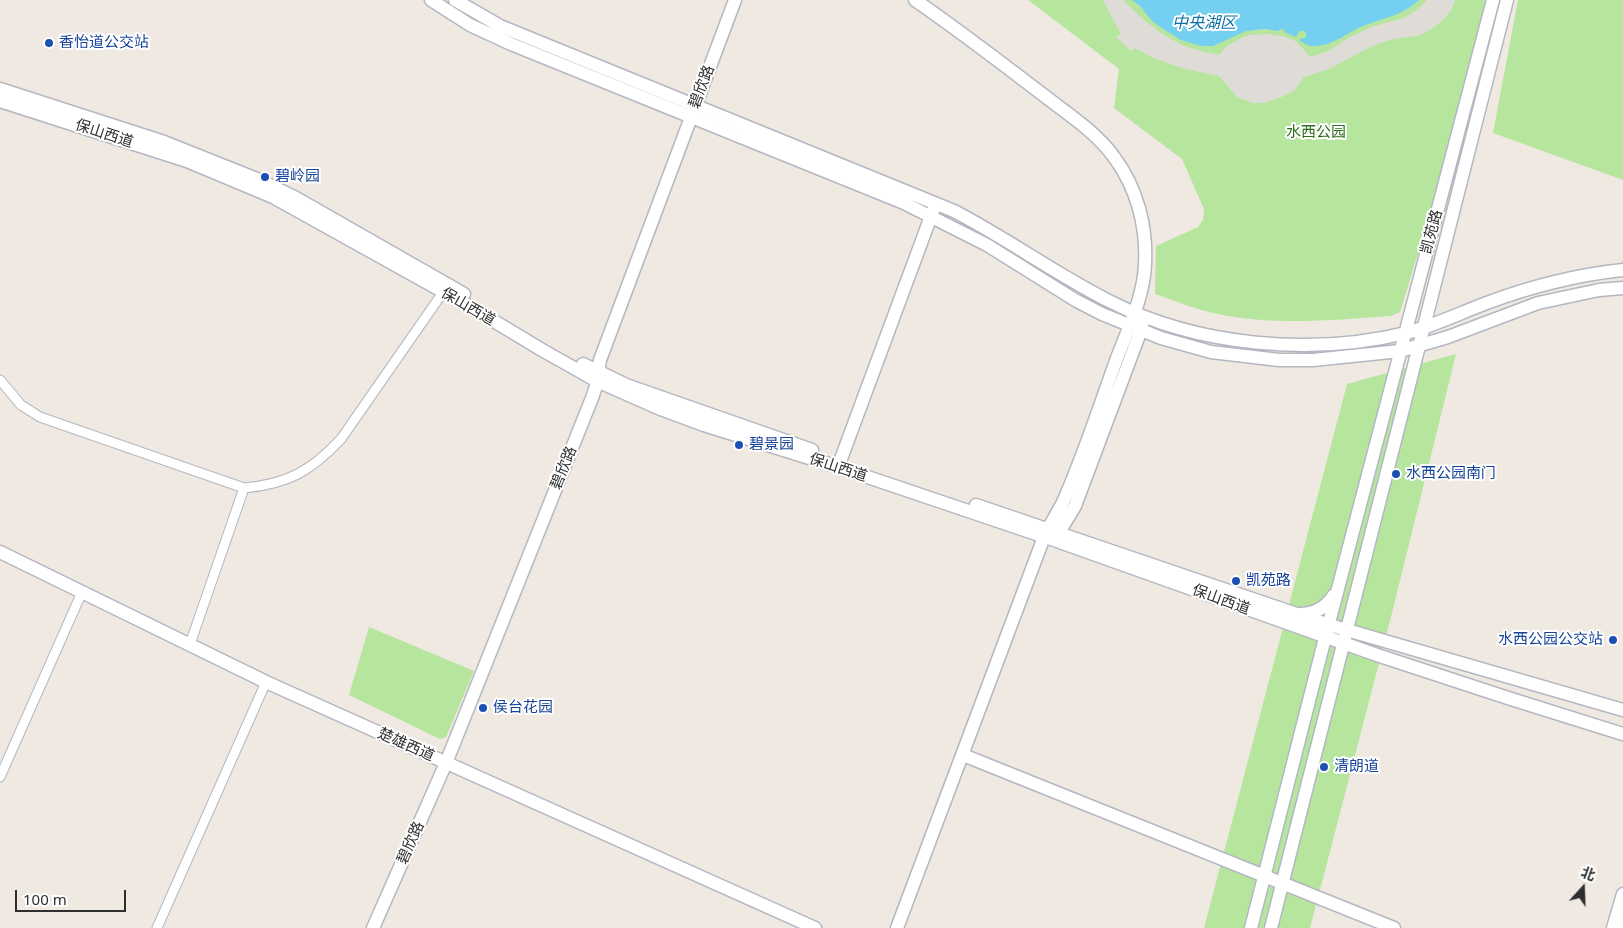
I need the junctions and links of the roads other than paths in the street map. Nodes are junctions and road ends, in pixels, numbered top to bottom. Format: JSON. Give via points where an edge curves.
{"nodes":[{"id":1,"x":431,"y":0,"type":"edge"},
{"id":2,"x":454,"y":0,"type":"edge"},
{"id":3,"x":735,"y":0,"type":"edge"},
{"id":4,"x":739,"y":0,"type":"edge"},
{"id":5,"x":916,"y":0,"type":"edge"},
{"id":6,"x":922,"y":0,"type":"edge"},
{"id":7,"x":1494,"y":0,"type":"edge"},
{"id":8,"x":1508,"y":0,"type":"edge"},
{"id":9,"x":0,"y":88,"type":"edge"},
{"id":10,"x":0,"y":101,"type":"edge"},
{"id":11,"x":696,"y":112,"type":"junction"},
{"id":12,"x":936,"y":204,"type":"junction"},
{"id":13,"x":931,"y":216,"type":"junction"},
{"id":14,"x":1623,"y":270,"type":"edge"},
{"id":15,"x":446,"y":288,"type":"junction"},
{"id":16,"x":1623,"y":288,"type":"edge"},
{"id":17,"x":1138,"y":314,"type":"junction"},
{"id":18,"x":1135,"y":328,"type":"junction"},
{"id":19,"x":1405,"y":333,"type":"junction"},
{"id":20,"x":1448,"y":337,"type":"junction"},
{"id":21,"x":1415,"y":343,"type":"junction"},
{"id":22,"x":579,"y":366,"type":"junction"},
{"id":23,"x":1411,"y":376,"type":"junction"},
{"id":24,"x":0,"y":380,"type":"edge"},
{"id":25,"x":599,"y":385,"type":"junction"},
{"id":26,"x":625,"y":389,"type":"junction"},
{"id":27,"x":839,"y":463,"type":"junction"},
{"id":28,"x":244,"y":488,"type":"junction"},
{"id":29,"x":1051,"y":535,"type":"junction"},
{"id":30,"x":0,"y":552,"type":"edge"},
{"id":31,"x":1338,"y":587,"type":"junction"},
{"id":32,"x":82,"y":592,"type":"junction"},
{"id":33,"x":1356,"y":594,"type":"junction"},
{"id":34,"x":1295,"y":620,"type":"junction"},
{"id":35,"x":1328,"y":624,"type":"junction"},
{"id":36,"x":1348,"y":630,"type":"junction"},
{"id":37,"x":1325,"y":638,"type":"junction"},
{"id":38,"x":1344,"y":643,"type":"junction"},
{"id":39,"x":190,"y":644,"type":"junction"},
{"id":40,"x":266,"y":682,"type":"junction"},
{"id":41,"x":1623,"y":710,"type":"edge"},
{"id":42,"x":1623,"y":734,"type":"edge"},
{"id":43,"x":965,"y":756,"type":"junction"},
{"id":44,"x":449,"y":764,"type":"junction"},
{"id":45,"x":0,"y":777,"type":"edge"},
{"id":46,"x":1265,"y":876,"type":"junction"},
{"id":47,"x":1283,"y":884,"type":"junction"},
{"id":48,"x":1623,"y":894,"type":"edge"},
{"id":49,"x":1623,"y":923,"type":"edge"},
{"id":50,"x":157,"y":928,"type":"edge"},
{"id":51,"x":373,"y":928,"type":"edge"},
{"id":52,"x":378,"y":928,"type":"edge"},
{"id":53,"x":815,"y":928,"type":"edge"},
{"id":54,"x":897,"y":928,"type":"edge"},
{"id":55,"x":905,"y":928,"type":"edge"},
{"id":56,"x":1251,"y":928,"type":"edge"},
{"id":57,"x":1271,"y":928,"type":"edge"},
{"id":58,"x":1394,"y":928,"type":"edge"},
{"id":59,"x":1613,"y":928,"type":"edge"},
{"id":60,"x":1622,"y":928,"type":"edge"}],
"edges":[{"from":1,"to":11,"type":"main road","via":[[489,35]]},
{"from":2,"to":11,"type":"main road","via":[[500,26]]},
{"from":3,"to":11,"type":"main road","name":"碧欣路"},
{"from":4,"to":11,"type":"main road","name":"碧欣路"},
{"from":5,"to":17,"type":"main road","via":[[1070,116],[1113,155],[1133,191],[1145,235],[1145,266]]},
{"from":6,"to":17,"type":"main road","via":[[1086,124],[1107,142],[1124,164],[1137,191],[1149,232],[1150,264]]},
{"from":7,"to":19,"type":"main road","name":"凯苑路"},
{"from":8,"to":21,"type":"main road","name":"凯苑路"},
{"from":9,"to":15,"type":"main road","name":"保山西道","via":[[164,142],[250,176],[296,198]]},
{"from":10,"to":15,"type":"main road","name":"保山西道","via":[[221,174]]},
{"from":11,"to":12,"type":"main road"},
{"from":11,"to":13,"type":"main road"},
{"from":11,"to":25,"type":"main road","name":"碧欣路","via":[[600,360]]},
{"from":12,"to":13,"type":"main road"},
{"from":12,"to":17,"type":"main road","via":[[980,225],[1089,291]]},
{"from":13,"to":18,"type":"main road","via":[[987,245],[1076,300]]},
{"from":13,"to":27,"type":"main road"},
{"from":14,"to":21,"type":"main road","via":[[1543,284],[1483,304],[1442,322]]},
{"from":15,"to":22,"type":"main road","name":"保山西道"},
{"from":15,"to":28,"type":"street","via":[[341,439],[324,457],[306,471],[282,481]]},
{"from":16,"to":20,"type":"main road","via":[[1538,303]]},
{"from":17,"to":18,"type":"main road"},
{"from":17,"to":19,"type":"main road","via":[[1189,331],[1270,344],[1330,344]]},
{"from":18,"to":21,"type":"main road","via":[[1211,352],[1279,360],[1313,360]]},
{"from":18,"to":29,"type":"main road"},
{"from":19,"to":21,"type":"main road","name":"凯苑路"},
{"from":19,"to":21,"type":"main road"},
{"from":20,"to":21,"type":"main road"},
{"from":20,"to":23,"type":"main road","via":[[1427,351]]},
{"from":21,"to":23,"type":"main road","name":"凯苑路"},
{"from":21,"to":31,"type":"main road","name":"凯苑路","via":[[1393,380]]},
{"from":22,"to":25,"type":"main road","name":"保山西道"},
{"from":22,"to":25,"type":"main road","via":[[590,383]]},
{"from":23,"to":33,"type":"main road","name":"凯苑路"},
{"from":24,"to":28,"type":"street","via":[[21,405],[40,417]]},
{"from":25,"to":26,"type":"main road","via":[[615,383]]},
{"from":25,"to":26,"type":"main road","via":[[608,392]]},
{"from":25,"to":44,"type":"main road","name":"碧欣路"},
{"from":26,"to":27,"type":"main road","name":"保山西道"},
{"from":27,"to":29,"type":"main road","name":"保山西道"},
{"from":28,"to":39,"type":"street"},
{"from":29,"to":34,"type":"main road","name":"保山西道"},
{"from":29,"to":43,"type":"main road"},
{"from":30,"to":32,"type":"main road","name":"楚雄西道"},
{"from":31,"to":34,"type":"main road","via":[[1320,610]]},
{"from":31,"to":35,"type":"main road","name":"凯苑路"},
{"from":32,"to":39,"type":"main road","name":"楚雄西道"},
{"from":32,"to":45,"type":"street"},
{"from":33,"to":35,"type":"main road","via":[[1346,609]]},
{"from":33,"to":36,"type":"main road","name":"凯苑路"},
{"from":34,"to":35,"type":"main road","via":[[1312,628]]},
{"from":34,"to":37,"type":"main road","name":"保山西道"},
{"from":35,"to":36,"type":"main road"},
{"from":35,"to":37,"type":"main road","name":"凯苑路"},
{"from":36,"to":38,"type":"main road","name":"凯苑路"},
{"from":36,"to":41,"type":"main road"},
{"from":37,"to":38,"type":"main road","name":"保山西道"},
{"from":37,"to":46,"type":"main road","name":"凯苑路"},
{"from":38,"to":42,"type":"main road","name":"保山西道"},
{"from":38,"to":47,"type":"main road","name":"凯苑路"},
{"from":39,"to":40,"type":"main road","name":"楚雄西道"},
{"from":40,"to":44,"type":"main road","name":"楚雄西道"},
{"from":40,"to":50,"type":"street"},
{"from":43,"to":46,"type":"main road"},
{"from":43,"to":54,"type":"main road"},
{"from":43,"to":55,"type":"main road"},
{"from":44,"to":51,"type":"main road","name":"碧欣路"},
{"from":44,"to":52,"type":"main road","name":"碧欣路"},
{"from":44,"to":53,"type":"main road","name":"楚雄西道"},
{"from":46,"to":47,"type":"main road"},
{"from":46,"to":56,"type":"main road","name":"凯苑路"},
{"from":47,"to":57,"type":"main road","name":"凯苑路"},
{"from":47,"to":58,"type":"main road"},
{"from":48,"to":59,"type":"main road"},
{"from":49,"to":60,"type":"main road"}]}
